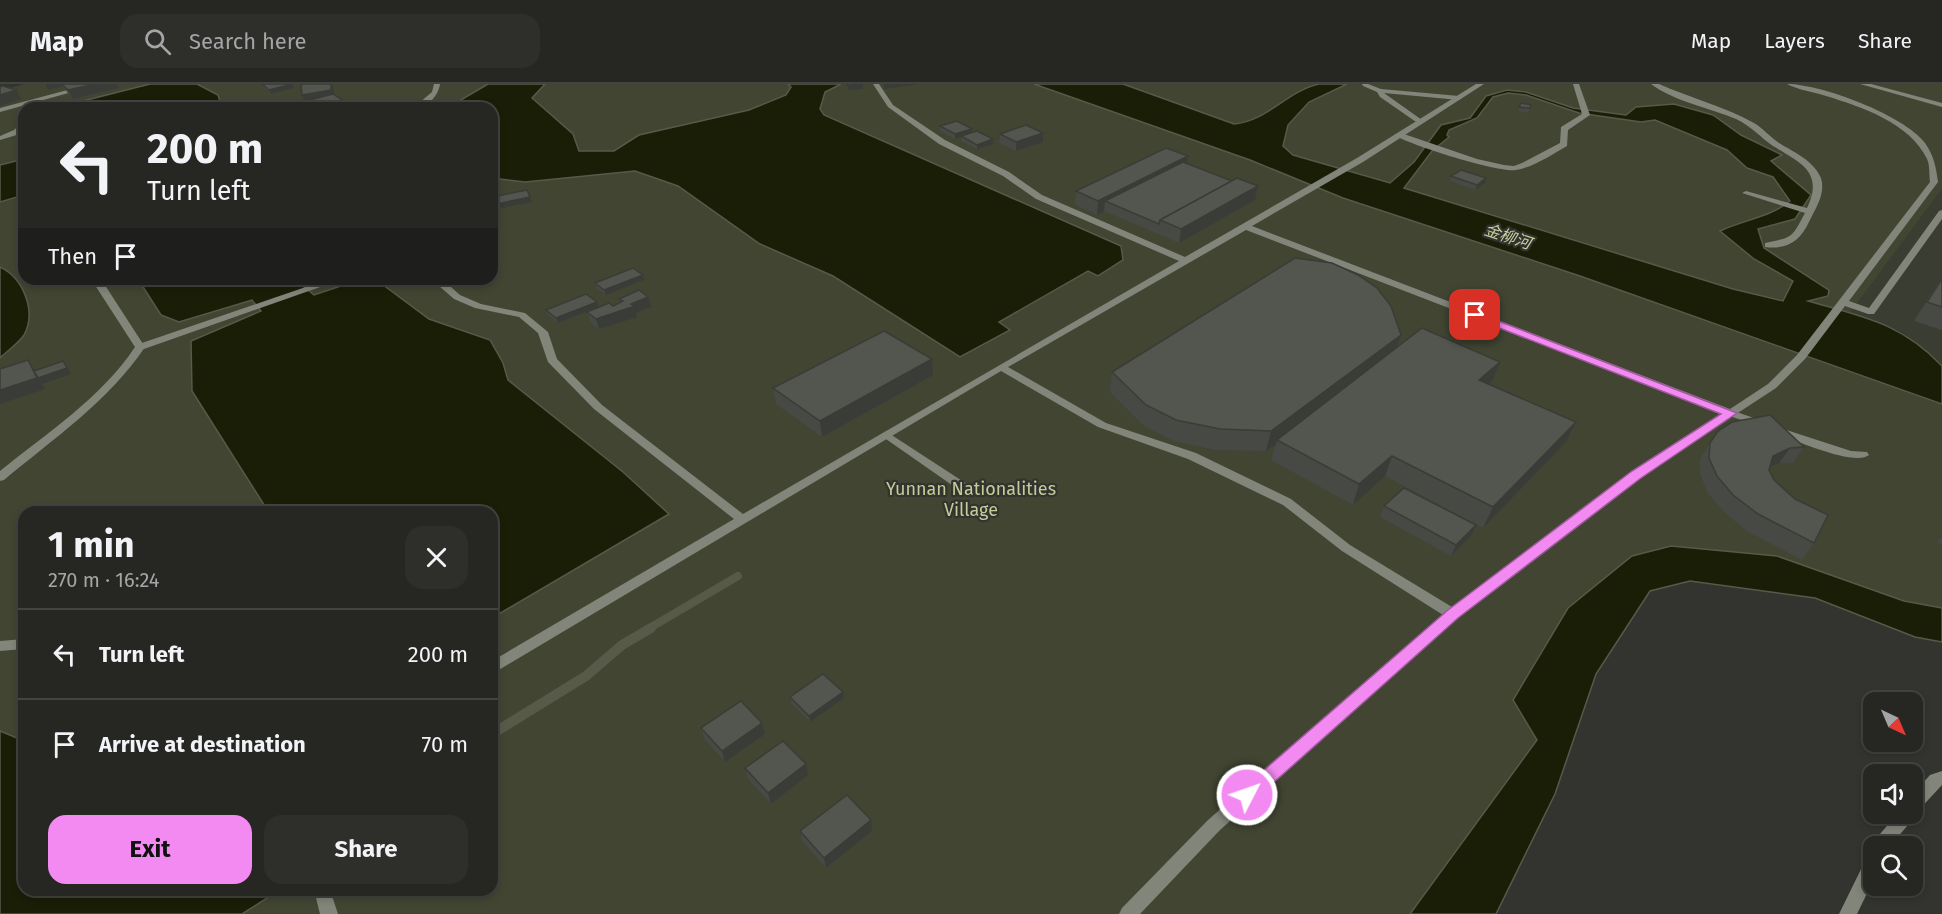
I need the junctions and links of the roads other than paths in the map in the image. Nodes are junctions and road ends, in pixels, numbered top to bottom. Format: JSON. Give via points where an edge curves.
{"nodes":[{"id":1,"x":98,"y":84,"type":"edge"},
{"id":2,"x":437,"y":84,"type":"edge"},
{"id":3,"x":876,"y":84,"type":"edge"},
{"id":4,"x":1481,"y":84,"type":"edge"},
{"id":5,"x":1576,"y":84,"type":"edge"},
{"id":6,"x":1654,"y":84,"type":"edge"},
{"id":7,"x":1790,"y":84,"type":"edge"},
{"id":8,"x":1863,"y":84,"type":"edge"},
{"id":9,"x":1365,"y":86,"type":"dead end"},
{"id":10,"x":1380,"y":91,"type":"junction"},
{"id":11,"x":58,"y":93,"type":"junction"},
{"id":12,"x":1459,"y":98,"type":"junction"},
{"id":13,"x":27,"y":102,"type":"edge"},
{"id":14,"x":47,"y":102,"type":"edge"},
{"id":15,"x":424,"y":102,"type":"edge"},
{"id":16,"x":18,"y":105,"type":"edge"},
{"id":17,"x":1942,"y":105,"type":"edge"},
{"id":18,"x":0,"y":110,"type":"edge"},
{"id":19,"x":1419,"y":122,"type":"junction"},
{"id":20,"x":18,"y":131,"type":"edge"},
{"id":21,"x":1398,"y":135,"type":"junction"},
{"id":22,"x":0,"y":138,"type":"edge"},
{"id":23,"x":1746,"y":193,"type":"dead end"},
{"id":24,"x":1807,"y":211,"type":"junction"},
{"id":25,"x":1942,"y":213,"type":"edge"},
{"id":26,"x":1244,"y":226,"type":"junction"},
{"id":27,"x":1768,"y":245,"type":"dead end"},
{"id":28,"x":1185,"y":260,"type":"junction"},
{"id":29,"x":100,"y":285,"type":"edge"},
{"id":30,"x":320,"y":285,"type":"edge"},
{"id":31,"x":443,"y":285,"type":"edge"},
{"id":32,"x":1841,"y":305,"type":"junction"},
{"id":33,"x":140,"y":347,"type":"junction"},
{"id":34,"x":1001,"y":367,"type":"junction"},
{"id":35,"x":1731,"y":413,"type":"junction"},
{"id":36,"x":887,"y":435,"type":"junction"},
{"id":37,"x":1863,"y":455,"type":"dead end"},
{"id":38,"x":0,"y":477,"type":"edge"},
{"id":39,"x":966,"y":489,"type":"dead end"},
{"id":40,"x":743,"y":520,"type":"junction"},
{"id":41,"x":1453,"y":614,"type":"junction"},
{"id":42,"x":18,"y":644,"type":"edge"},
{"id":43,"x":0,"y":646,"type":"edge"},
{"id":44,"x":498,"y":664,"type":"edge"},
{"id":45,"x":1942,"y":778,"type":"edge"},
{"id":46,"x":1923,"y":795,"type":"edge"},
{"id":47,"x":1899,"y":824,"type":"edge"},
{"id":48,"x":1888,"y":836,"type":"edge"},
{"id":49,"x":1863,"y":883,"type":"edge"},
{"id":50,"x":324,"y":896,"type":"edge"},
{"id":51,"x":328,"y":914,"type":"edge"},
{"id":52,"x":1128,"y":914,"type":"edge"},
{"id":53,"x":1848,"y":914,"type":"edge"}],
"edges":[{"from":1,"to":11,"type":"street"},
{"from":2,"to":15,"type":"street","via":[[435,93]]},
{"from":3,"to":28,"type":"street","via":[[890,106],[942,142],[1006,174],[1039,197]]},
{"from":4,"to":12,"type":"street"},
{"from":5,"to":21,"type":"street","via":[[1585,111],[1564,129],[1564,144],[1523,166],[1494,165]]},
{"from":6,"to":24,"type":"street","via":[[1755,126],[1773,143],[1797,155],[1815,176],[1820,193]]},
{"from":7,"to":32,"type":"street","via":[[1867,107],[1890,118],[1916,134],[1936,159],[1934,182]]},
{"from":8,"to":17,"type":"street"},
{"from":9,"to":10,"type":"street"},
{"from":10,"to":12,"type":"street"},
{"from":10,"to":19,"type":"street"},
{"from":11,"to":13,"type":"street"},
{"from":11,"to":14,"type":"street"},
{"from":12,"to":19,"type":"street"},
{"from":16,"to":18,"type":"street"},
{"from":19,"to":21,"type":"street"},
{"from":20,"to":22,"type":"street"},
{"from":21,"to":26,"type":"street"},
{"from":23,"to":24,"type":"street"},
{"from":24,"to":27,"type":"street","via":[[1803,232],[1790,242]]},
{"from":25,"to":32,"type":"street","via":[[1871,312]]},
{"from":26,"to":28,"type":"street"},
{"from":26,"to":35,"type":"street"},
{"from":28,"to":34,"type":"street"},
{"from":29,"to":33,"type":"street"},
{"from":30,"to":33,"type":"street"},
{"from":31,"to":40,"type":"street","via":[[457,297],[478,306],[522,315],[543,332],[552,360],[598,407]]},
{"from":32,"to":35,"type":"street","via":[[1801,357],[1772,386]]},
{"from":33,"to":38,"type":"street","via":[[99,393]]},
{"from":34,"to":36,"type":"street"},
{"from":34,"to":41,"type":"street","via":[[1102,425],[1192,456],[1287,502],[1346,548]]},
{"from":35,"to":37,"type":"street","via":[[1850,455]]},
{"from":35,"to":41,"type":"street","via":[[1636,474]]},
{"from":36,"to":39,"type":"street"},
{"from":36,"to":40,"type":"street"},
{"from":40,"to":44,"type":"street"},
{"from":41,"to":52,"type":"street","via":[[1214,825]]},
{"from":42,"to":43,"type":"street"},
{"from":45,"to":46,"type":"street"},
{"from":47,"to":48,"type":"street"},
{"from":49,"to":53,"type":"street"},
{"from":50,"to":51,"type":"street"}]}
